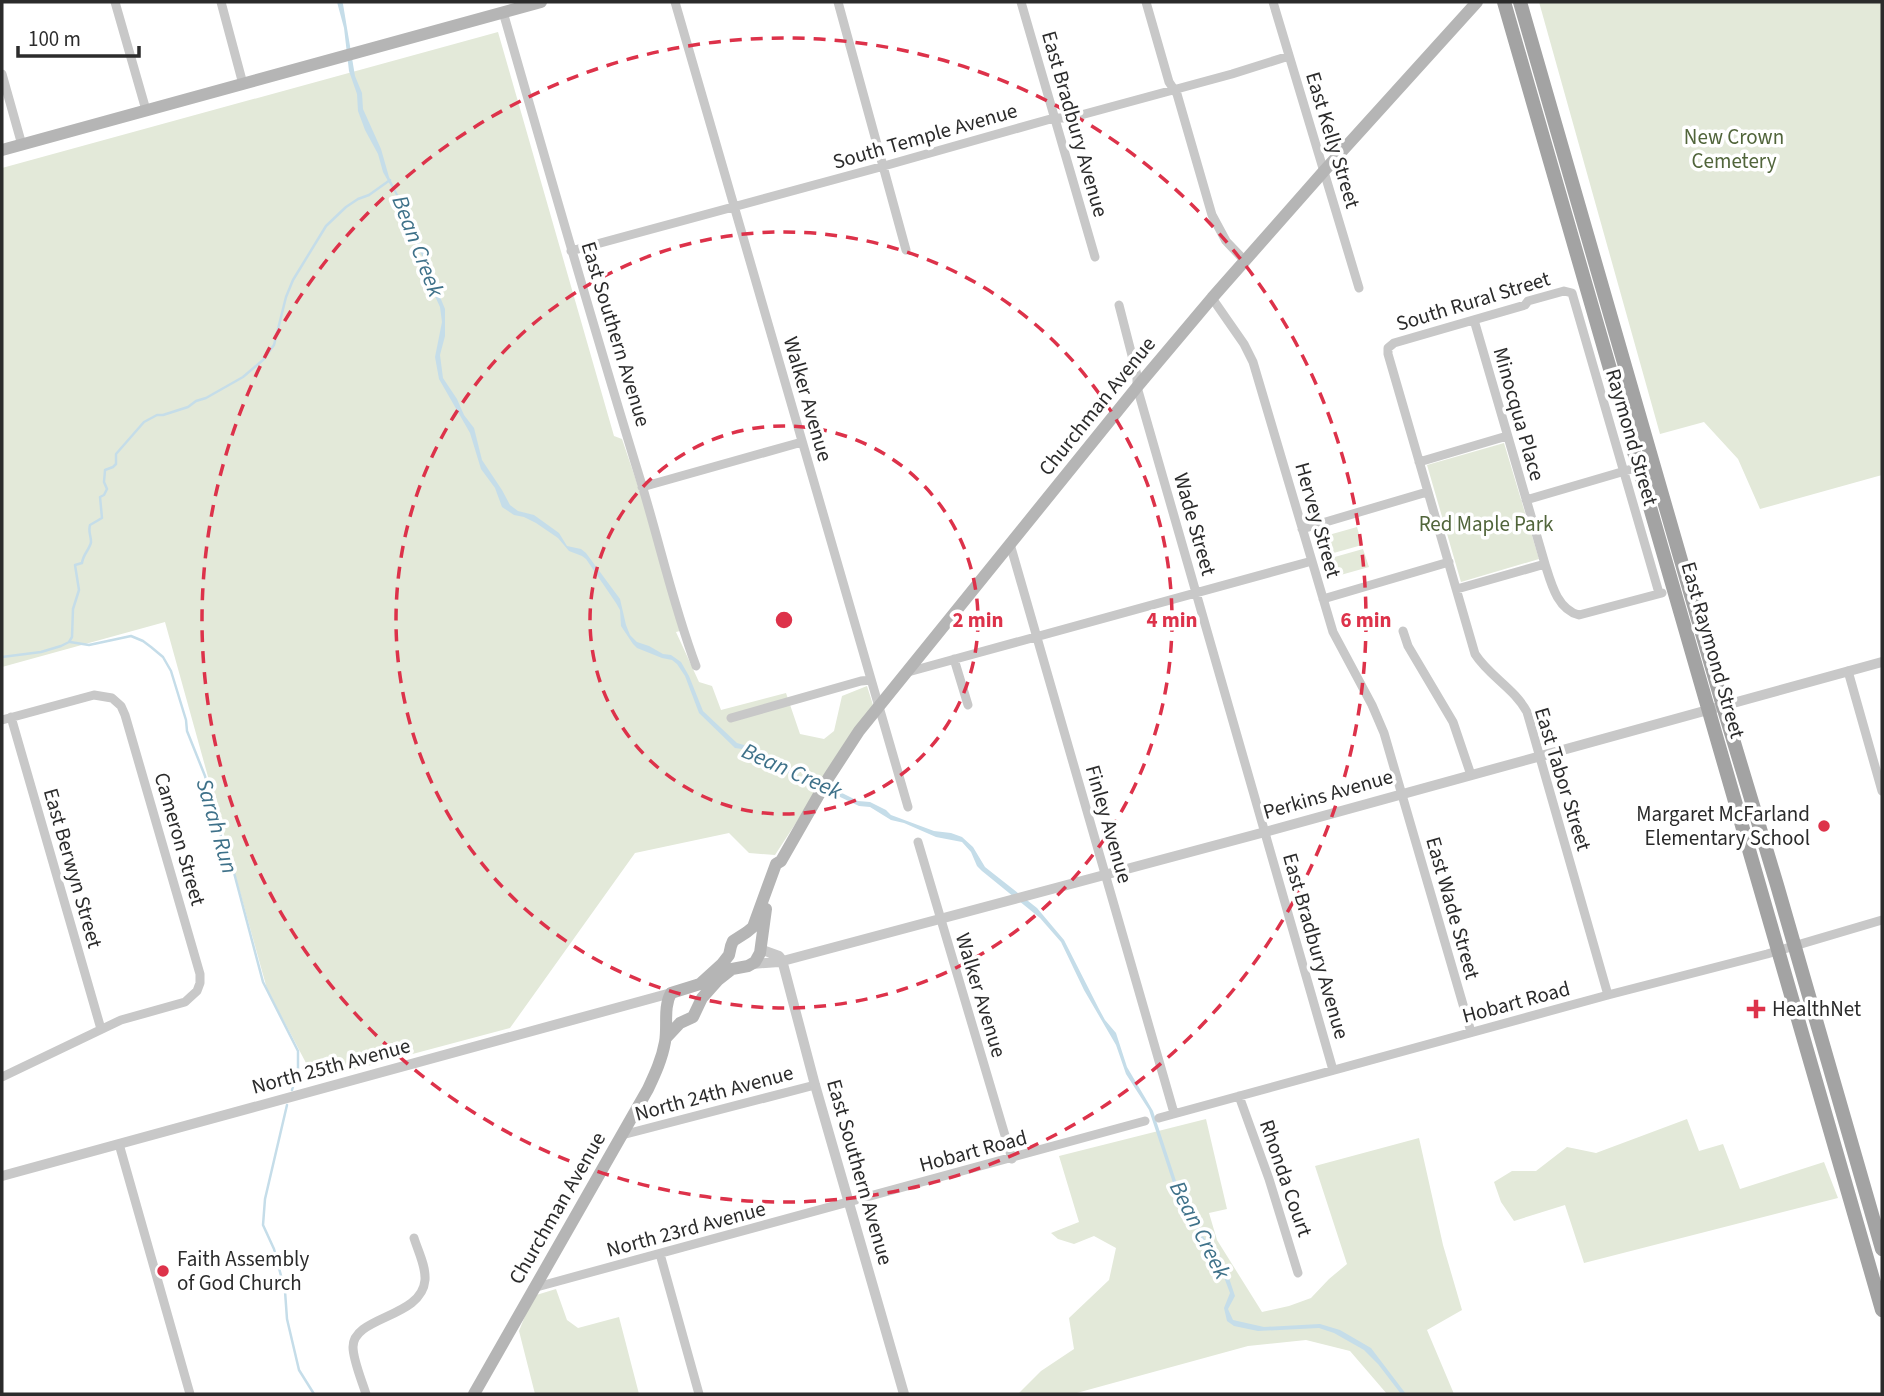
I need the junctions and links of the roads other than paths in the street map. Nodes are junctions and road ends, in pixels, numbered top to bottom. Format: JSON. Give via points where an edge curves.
{"nodes":[{"id":1,"x":116,"y":2,"type":"edge"},
{"id":2,"x":221,"y":2,"type":"edge"},
{"id":3,"x":541,"y":2,"type":"edge"},
{"id":4,"x":675,"y":2,"type":"edge"},
{"id":5,"x":838,"y":2,"type":"edge"},
{"id":6,"x":1021,"y":2,"type":"edge"},
{"id":7,"x":1146,"y":2,"type":"edge"},
{"id":8,"x":1273,"y":2,"type":"edge"},
{"id":9,"x":1477,"y":2,"type":"edge"},
{"id":10,"x":1504,"y":2,"type":"edge"},
{"id":11,"x":1520,"y":2,"type":"edge"},
{"id":12,"x":503,"y":12,"type":"junction"},
{"id":13,"x":1289,"y":56,"type":"junction"},
{"id":14,"x":2,"y":74,"type":"edge"},
{"id":15,"x":243,"y":84,"type":"junction"},
{"id":16,"x":1173,"y":90,"type":"junction"},
{"id":17,"x":146,"y":110,"type":"junction"},
{"id":18,"x":1055,"y":118,"type":"junction"},
{"id":19,"x":22,"y":145,"type":"junction"},
{"id":20,"x":2,"y":150,"type":"edge"},
{"id":21,"x":884,"y":166,"type":"junction"},
{"id":22,"x":1324,"y":171,"type":"junction"},
{"id":23,"x":734,"y":206,"type":"junction"},
{"id":24,"x":906,"y":250,"type":"dead end"},
{"id":25,"x":571,"y":251,"type":"junction"},
{"id":26,"x":1095,"y":257,"type":"dead end"},
{"id":27,"x":1244,"y":260,"type":"junction"},
{"id":28,"x":1359,"y":288,"type":"dead end"},
{"id":29,"x":1569,"y":291,"type":"joint"},
{"id":30,"x":1212,"y":298,"type":"junction"},
{"id":31,"x":1119,"y":305,"type":"dead end"},
{"id":32,"x":1474,"y":320,"type":"junction"},
{"id":33,"x":1388,"y":348,"type":"joint"},
{"id":34,"x":1137,"y":387,"type":"junction"},
{"id":35,"x":1507,"y":436,"type":"junction"},
{"id":36,"x":802,"y":442,"type":"junction"},
{"id":37,"x":1419,"y":462,"type":"junction"},
{"id":38,"x":1653,"y":463,"type":"junction"},
{"id":39,"x":1639,"y":467,"type":"junction"},
{"id":40,"x":1624,"y":472,"type":"junction"},
{"id":41,"x":642,"y":487,"type":"junction"},
{"id":42,"x":1427,"y":492,"type":"junction"},
{"id":43,"x":1526,"y":500,"type":"junction"},
{"id":44,"x":1302,"y":528,"type":"junction"},
{"id":45,"x":1010,"y":544,"type":"junction"},
{"id":46,"x":1312,"y":561,"type":"junction"},
{"id":47,"x":1449,"y":562,"type":"junction"},
{"id":48,"x":1545,"y":564,"type":"junction"},
{"id":49,"x":1457,"y":589,"type":"junction"},
{"id":50,"x":1667,"y":591,"type":"junction"},
{"id":51,"x":1196,"y":593,"type":"junction"},
{"id":52,"x":1323,"y":598,"type":"junction"},
{"id":53,"x":1403,"y":631,"type":"dead end"},
{"id":54,"x":1037,"y":636,"type":"junction"},
{"id":55,"x":954,"y":659,"type":"junction"},
{"id":56,"x":1882,"y":662,"type":"edge"},
{"id":57,"x":696,"y":666,"type":"dead end"},
{"id":58,"x":1848,"y":671,"type":"junction"},
{"id":59,"x":906,"y":672,"type":"junction"},
{"id":60,"x":871,"y":680,"type":"junction"},
{"id":61,"x":968,"y":705,"type":"dead end"},
{"id":62,"x":1723,"y":706,"type":"junction"},
{"id":63,"x":878,"y":707,"type":"junction"},
{"id":64,"x":1708,"y":710,"type":"junction"},
{"id":65,"x":731,"y":718,"type":"dead end"},
{"id":66,"x":6,"y":719,"type":"edge"},
{"id":67,"x":1540,"y":756,"type":"junction"},
{"id":68,"x":1471,"y":775,"type":"junction"},
{"id":69,"x":1882,"y":791,"type":"edge"},
{"id":70,"x":1402,"y":794,"type":"junction"},
{"id":71,"x":908,"y":807,"type":"dead end"},
{"id":72,"x":1265,"y":832,"type":"junction"},
{"id":73,"x":918,"y":842,"type":"dead end"},
{"id":74,"x":781,"y":861,"type":"junction"},
{"id":75,"x":1106,"y":874,"type":"junction"},
{"id":76,"x":940,"y":920,"type":"junction"},
{"id":77,"x":1882,"y":920,"type":"edge"},
{"id":78,"x":741,"y":936,"type":"junction"},
{"id":79,"x":1794,"y":945,"type":"junction"},
{"id":80,"x":760,"y":947,"type":"junction"},
{"id":81,"x":1779,"y":950,"type":"junction"},
{"id":82,"x":729,"y":955,"type":"junction"},
{"id":83,"x":782,"y":960,"type":"junction"},
{"id":84,"x":746,"y":965,"type":"junction"},
{"id":85,"x":671,"y":992,"type":"junction"},
{"id":86,"x":1608,"y":995,"type":"junction"},
{"id":87,"x":666,"y":1011,"type":"junction"},
{"id":88,"x":685,"y":1020,"type":"junction"},
{"id":89,"x":101,"y":1029,"type":"junction"},
{"id":90,"x":1471,"y":1032,"type":"junction"},
{"id":91,"x":666,"y":1038,"type":"junction"},
{"id":92,"x":1333,"y":1070,"type":"junction"},
{"id":93,"x":2,"y":1077,"type":"edge"},
{"id":94,"x":815,"y":1085,"type":"junction"},
{"id":95,"x":1239,"y":1096,"type":"junction"},
{"id":96,"x":1174,"y":1113,"type":"junction"},
{"id":97,"x":1159,"y":1118,"type":"dead end"},
{"id":98,"x":1145,"y":1121,"type":"dead end"},
{"id":99,"x":622,"y":1135,"type":"junction"},
{"id":100,"x":120,"y":1144,"type":"junction"},
{"id":101,"x":1012,"y":1159,"type":"junction"},
{"id":102,"x":3,"y":1172,"type":"edge"},
{"id":103,"x":849,"y":1203,"type":"junction"},
{"id":104,"x":414,"y":1237,"type":"dead end"},
{"id":105,"x":1882,"y":1249,"type":"edge"},
{"id":106,"x":660,"y":1254,"type":"junction"},
{"id":107,"x":1298,"y":1273,"type":"dead end"},
{"id":108,"x":533,"y":1288,"type":"junction"},
{"id":109,"x":1882,"y":1310,"type":"edge"},
{"id":110,"x":190,"y":1394,"type":"edge"},
{"id":111,"x":366,"y":1394,"type":"edge"},
{"id":112,"x":474,"y":1394,"type":"edge"},
{"id":113,"x":699,"y":1394,"type":"edge"},
{"id":114,"x":904,"y":1394,"type":"edge"}],
"edges":[{"from":1,"to":17,"type":"street"},
{"from":2,"to":15,"type":"street"},
{"from":3,"to":12,"type":"main road"},
{"from":4,"to":23,"type":"street","name":"Walker Avenue"},
{"from":5,"to":21,"type":"street"},
{"from":6,"to":18,"type":"street","name":"East Bradbury Avenue"},
{"from":7,"to":16,"type":"street"},
{"from":8,"to":13,"type":"street","name":"East Kelly Street"},
{"from":9,"to":22,"type":"main road","name":"Churchman Avenue"},
{"from":10,"to":39,"type":"main road","name":"East Raymond Street"},
{"from":11,"to":38,"type":"main road","name":"East Raymond Street"},
{"from":12,"to":15,"type":"main road"},
{"from":12,"to":25,"type":"street","name":"East Southern Avenue"},
{"from":13,"to":16,"type":"street","name":"South Temple Avenue"},
{"from":13,"to":22,"type":"street","name":"East Kelly Street"},
{"from":14,"to":19,"type":"street"},
{"from":15,"to":17,"type":"main road"},
{"from":16,"to":18,"type":"street","name":"South Temple Avenue"},
{"from":16,"to":27,"type":"street","via":[[1212,215]]},
{"from":17,"to":19,"type":"main road"},
{"from":18,"to":21,"type":"street","name":"South Temple Avenue"},
{"from":18,"to":26,"type":"street","name":"East Bradbury Avenue"},
{"from":19,"to":20,"type":"main road"},
{"from":21,"to":23,"type":"street","name":"South Temple Avenue"},
{"from":21,"to":24,"type":"street"},
{"from":22,"to":27,"type":"main road","name":"Churchman Avenue"},
{"from":22,"to":28,"type":"street","name":"East Kelly Street"},
{"from":23,"to":25,"type":"street","name":"South Temple Avenue"},
{"from":23,"to":36,"type":"street","name":"Walker Avenue"},
{"from":25,"to":41,"type":"street","name":"East Southern Avenue"},
{"from":27,"to":30,"type":"main road","name":"Churchman Avenue"},
{"from":29,"to":32,"type":"street","name":"South Rural Street"},
{"from":29,"to":40,"type":"street","name":"Raymond Street"},
{"from":30,"to":34,"type":"main road","name":"Churchman Avenue"},
{"from":30,"to":44,"type":"street","name":"Hervey Street","via":[[1253,362]]},
{"from":31,"to":34,"type":"street"},
{"from":32,"to":33,"type":"street","name":"South Rural Street"},
{"from":32,"to":35,"type":"street","name":"Minocqua Place"},
{"from":33,"to":37,"type":"street","name":"East Tabor Street"},
{"from":34,"to":45,"type":"main road","name":"Churchman Avenue"},
{"from":34,"to":51,"type":"street","name":"Wade Street"},
{"from":35,"to":37,"type":"street"},
{"from":35,"to":43,"type":"street","name":"Minocqua Place"},
{"from":36,"to":41,"type":"street"},
{"from":36,"to":60,"type":"street","name":"Walker Avenue"},
{"from":37,"to":42,"type":"street","name":"East Tabor Street"},
{"from":38,"to":39,"type":"street"},
{"from":38,"to":62,"type":"main road","name":"East Raymond Street"},
{"from":39,"to":40,"type":"street"},
{"from":39,"to":50,"type":"main road","name":"East Raymond Street"},
{"from":40,"to":43,"type":"street"},
{"from":40,"to":50,"type":"street","name":"Raymond Street"},
{"from":41,"to":57,"type":"street","name":"East Southern Avenue"},
{"from":42,"to":44,"type":"street"},
{"from":42,"to":47,"type":"street","name":"East Tabor Street"},
{"from":43,"to":48,"type":"street","name":"Minocqua Place"},
{"from":44,"to":46,"type":"street","name":"Hervey Street"},
{"from":45,"to":54,"type":"street","name":"Finley Avenue"},
{"from":45,"to":59,"type":"main road","name":"Churchman Avenue"},
{"from":46,"to":51,"type":"street"},
{"from":46,"to":52,"type":"street","name":"Hervey Street"},
{"from":47,"to":49,"type":"street","name":"East Tabor Street"},
{"from":47,"to":52,"type":"street"},
{"from":48,"to":49,"type":"street"},
{"from":48,"to":50,"type":"street","name":"Minocqua Place","via":[[1555,594],[1574,614]]},
{"from":49,"to":67,"type":"street","name":"East Tabor Street","via":[[1475,654],[1522,704]]},
{"from":50,"to":64,"type":"main road","name":"East Raymond Street"},
{"from":51,"to":54,"type":"street"},
{"from":51,"to":72,"type":"street","name":"Wade Street"},
{"from":52,"to":70,"type":"street","name":"Hervey Street","via":[[1337,640],[1379,719]]},
{"from":53,"to":68,"type":"street","via":[[1453,722]]},
{"from":54,"to":55,"type":"street"},
{"from":54,"to":75,"type":"street","name":"Finley Avenue"},
{"from":55,"to":59,"type":"street"},
{"from":55,"to":61,"type":"street"},
{"from":56,"to":58,"type":"street","name":"Perkins Avenue"},
{"from":58,"to":62,"type":"street","name":"Perkins Avenue"},
{"from":58,"to":69,"type":"street"},
{"from":59,"to":63,"type":"main road","name":"Churchman Avenue"},
{"from":60,"to":63,"type":"street","name":"Walker Avenue"},
{"from":60,"to":65,"type":"street"},
{"from":62,"to":64,"type":"street","name":"Perkins Avenue"},
{"from":62,"to":79,"type":"main road","name":"East Raymond Street"},
{"from":63,"to":71,"type":"street","name":"Walker Avenue"},
{"from":63,"to":74,"type":"main road","name":"Churchman Avenue","via":[[829,777]]},
{"from":64,"to":67,"type":"street","name":"Perkins Avenue"},
{"from":64,"to":81,"type":"main road","name":"East Raymond Street"},
{"from":66,"to":89,"type":"street","name":"East Berwyn Street"},
{"from":66,"to":89,"type":"street","name":"Cameron Street","via":[[94,695],[114,699],[125,715],[200,983],[183,1003]]},
{"from":67,"to":68,"type":"street","name":"Perkins Avenue"},
{"from":67,"to":86,"type":"street","name":"East Tabor Street"},
{"from":68,"to":70,"type":"street","name":"Perkins Avenue"},
{"from":70,"to":72,"type":"street","name":"Perkins Avenue"},
{"from":70,"to":90,"type":"street","name":"East Wade Street"},
{"from":72,"to":75,"type":"street","name":"Perkins Avenue"},
{"from":72,"to":92,"type":"street","name":"East Bradbury Avenue"},
{"from":73,"to":76,"type":"street","name":"Walker Avenue"},
{"from":74,"to":78,"type":"main road","name":"Churchman Avenue","via":[[753,927]]},
{"from":74,"to":80,"type":"main road","name":"Churchman Avenue","via":[[767,903]]},
{"from":75,"to":76,"type":"street","name":"Perkins Avenue"},
{"from":75,"to":96,"type":"street","name":"Finley Avenue"},
{"from":76,"to":83,"type":"street","name":"Perkins Avenue"},
{"from":76,"to":101,"type":"street","name":"Walker Avenue"},
{"from":77,"to":79,"type":"street","name":"Hobart Road"},
{"from":78,"to":80,"type":"main road","via":[[752,937]]},
{"from":78,"to":82,"type":"main road","name":"Churchman Avenue","via":[[733,941]]},
{"from":79,"to":81,"type":"street","name":"Hobart Road"},
{"from":79,"to":105,"type":"main road","name":"East Raymond Street"},
{"from":80,"to":83,"type":"street"},
{"from":80,"to":84,"type":"main road","name":"Churchman Avenue","via":[[758,957]]},
{"from":81,"to":86,"type":"street","name":"Hobart Road"},
{"from":81,"to":109,"type":"main road","name":"East Raymond Street"},
{"from":82,"to":84,"type":"main road"},
{"from":82,"to":85,"type":"main road","name":"Churchman Avenue","via":[[700,984]]},
{"from":83,"to":84,"type":"street","name":"Perkins Avenue"},
{"from":83,"to":94,"type":"street","name":"East Southern Avenue"},
{"from":84,"to":88,"type":"main road","name":"Churchman Avenue","via":[[718,980],[695,1015]]},
{"from":85,"to":87,"type":"main road","name":"Churchman Avenue"},
{"from":85,"to":100,"type":"street","name":"North 25th Avenue"},
{"from":86,"to":90,"type":"street","name":"Hobart Road"},
{"from":87,"to":88,"type":"main road"},
{"from":87,"to":91,"type":"main road","name":"Churchman Avenue"},
{"from":88,"to":91,"type":"main road","name":"Churchman Avenue"},
{"from":89,"to":93,"type":"street"},
{"from":90,"to":92,"type":"street","name":"Hobart Road"},
{"from":91,"to":99,"type":"main road","name":"Churchman Avenue","via":[[657,1070]]},
{"from":92,"to":95,"type":"street","name":"Hobart Road"},
{"from":94,"to":99,"type":"street","name":"North 24th Avenue"},
{"from":94,"to":103,"type":"street","name":"East Southern Avenue"},
{"from":95,"to":96,"type":"street","name":"Hobart Road"},
{"from":95,"to":107,"type":"street","name":"Rhonda Court"},
{"from":96,"to":97,"type":"street","name":"Hobart Road"},
{"from":98,"to":101,"type":"street","name":"Hobart Road"},
{"from":99,"to":108,"type":"main road","name":"Churchman Avenue"},
{"from":100,"to":102,"type":"street","name":"North 25th Avenue"},
{"from":100,"to":110,"type":"street"},
{"from":101,"to":103,"type":"street","name":"Hobart Road"},
{"from":103,"to":106,"type":"street","name":"North 23rd Avenue"},
{"from":103,"to":114,"type":"street","name":"East Southern Avenue"},
{"from":104,"to":111,"type":"street","via":[[424,1273],[421,1292],[410,1304],[360,1331],[354,1340]]},
{"from":106,"to":108,"type":"street","name":"North 23rd Avenue"},
{"from":106,"to":113,"type":"street"},
{"from":108,"to":112,"type":"main road","name":"Churchman Avenue"}]}
